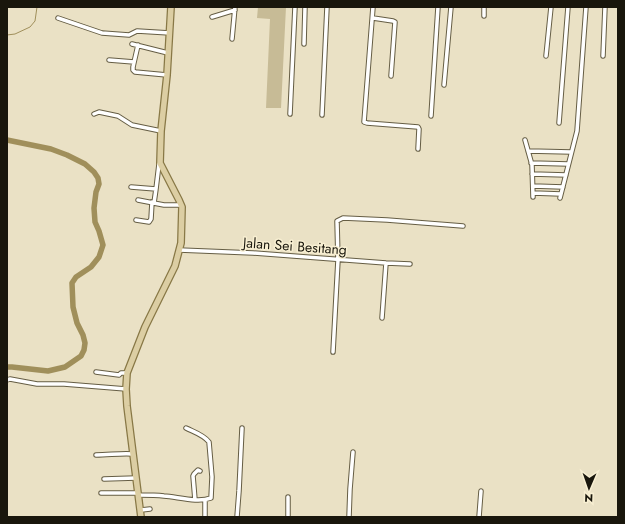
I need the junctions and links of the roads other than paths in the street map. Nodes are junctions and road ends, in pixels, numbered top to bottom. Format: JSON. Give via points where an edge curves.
{"nodes":[{"id":1,"x":171,"y":7,"type":"edge"},
{"id":2,"x":294,"y":7,"type":"edge"},
{"id":3,"x":305,"y":7,"type":"edge"},
{"id":4,"x":327,"y":7,"type":"edge"},
{"id":5,"x":373,"y":7,"type":"edge"},
{"id":6,"x":438,"y":7,"type":"edge"},
{"id":7,"x":451,"y":7,"type":"edge"},
{"id":8,"x":484,"y":7,"type":"edge"},
{"id":9,"x":551,"y":7,"type":"edge"},
{"id":10,"x":568,"y":7,"type":"edge"},
{"id":11,"x":586,"y":7,"type":"edge"},
{"id":12,"x":605,"y":7,"type":"edge"},
{"id":13,"x":235,"y":8,"type":"edge"},
{"id":14,"x":484,"y":16,"type":"dead end"},
{"id":15,"x":212,"y":17,"type":"dead end"},
{"id":16,"x":58,"y":18,"type":"dead end"},
{"id":17,"x":373,"y":18,"type":"junction"},
{"id":18,"x":170,"y":33,"type":"junction"},
{"id":19,"x":232,"y":39,"type":"dead end"},
{"id":20,"x":132,"y":44,"type":"dead end"},
{"id":21,"x":304,"y":44,"type":"dead end"},
{"id":22,"x":138,"y":45,"type":"junction"},
{"id":23,"x":168,"y":53,"type":"junction"},
{"id":24,"x":546,"y":56,"type":"dead end"},
{"id":25,"x":603,"y":56,"type":"dead end"},
{"id":26,"x":109,"y":60,"type":"dead end"},
{"id":27,"x":134,"y":62,"type":"junction"},
{"id":28,"x":167,"y":76,"type":"junction"},
{"id":29,"x":391,"y":76,"type":"dead end"},
{"id":30,"x":444,"y":84,"type":"dead end"},
{"id":31,"x":94,"y":114,"type":"dead end"},
{"id":32,"x":290,"y":114,"type":"dead end"},
{"id":33,"x":322,"y":115,"type":"dead end"},
{"id":34,"x":430,"y":116,"type":"dead end"},
{"id":35,"x":559,"y":123,"type":"dead end"},
{"id":36,"x":161,"y":131,"type":"junction"},
{"id":37,"x":525,"y":140,"type":"dead end"},
{"id":38,"x":418,"y":148,"type":"dead end"},
{"id":39,"x":528,"y":151,"type":"junction"},
{"id":40,"x":571,"y":152,"type":"junction"},
{"id":41,"x":160,"y":163,"type":"junction"},
{"id":42,"x":531,"y":163,"type":"junction"},
{"id":43,"x":568,"y":164,"type":"junction"},
{"id":44,"x":532,"y":174,"type":"junction"},
{"id":45,"x":566,"y":175,"type":"junction"},
{"id":46,"x":533,"y":186,"type":"junction"},
{"id":47,"x":131,"y":187,"type":"dead end"},
{"id":48,"x":563,"y":187,"type":"junction"},
{"id":49,"x":156,"y":189,"type":"junction"},
{"id":50,"x":138,"y":200,"type":"dead end"},
{"id":51,"x":153,"y":202,"type":"junction"},
{"id":52,"x":181,"y":205,"type":"junction"},
{"id":53,"x":136,"y":220,"type":"dead end"},
{"id":54,"x":463,"y":226,"type":"dead end"},
{"id":55,"x":180,"y":250,"type":"junction"},
{"id":56,"x":338,"y":260,"type":"junction"},
{"id":57,"x":386,"y":263,"type":"junction"},
{"id":58,"x":410,"y":264,"type":"dead end"},
{"id":59,"x":382,"y":318,"type":"dead end"},
{"id":60,"x":333,"y":352,"type":"dead end"},
{"id":61,"x":96,"y":372,"type":"dead end"},
{"id":62,"x":127,"y":373,"type":"junction"},
{"id":63,"x":7,"y":380,"type":"edge"},
{"id":64,"x":126,"y":389,"type":"junction"},
{"id":65,"x":186,"y":428,"type":"dead end"},
{"id":66,"x":242,"y":428,"type":"dead end"},
{"id":67,"x":353,"y":452,"type":"dead end"},
{"id":68,"x":134,"y":454,"type":"junction"},
{"id":69,"x":96,"y":455,"type":"dead end"},
{"id":70,"x":200,"y":470,"type":"dead end"},
{"id":71,"x":104,"y":478,"type":"dead end"},
{"id":72,"x":136,"y":478,"type":"junction"},
{"id":73,"x":481,"y":491,"type":"dead end"},
{"id":74,"x":101,"y":493,"type":"dead end"},
{"id":75,"x":139,"y":494,"type":"junction"},
{"id":76,"x":288,"y":497,"type":"dead end"},
{"id":77,"x":195,"y":500,"type":"junction"},
{"id":78,"x":205,"y":500,"type":"junction"},
{"id":79,"x":150,"y":509,"type":"dead end"},
{"id":80,"x":140,"y":510,"type":"junction"},
{"id":81,"x":141,"y":517,"type":"edge"},
{"id":82,"x":205,"y":517,"type":"edge"},
{"id":83,"x":237,"y":517,"type":"edge"},
{"id":84,"x":288,"y":517,"type":"edge"},
{"id":85,"x":350,"y":517,"type":"edge"},
{"id":86,"x":479,"y":517,"type":"edge"}],
"edges":[{"from":1,"to":18,"type":"main road"},
{"from":2,"to":32,"type":"street"},
{"from":3,"to":21,"type":"street"},
{"from":4,"to":33,"type":"street"},
{"from":5,"to":17,"type":"street"},
{"from":6,"to":34,"type":"street"},
{"from":7,"to":30,"type":"street"},
{"from":8,"to":14,"type":"street"},
{"from":9,"to":24,"type":"street"},
{"from":10,"to":35,"type":"street"},
{"from":11,"to":40,"type":"street","via":[[577,131]]},
{"from":12,"to":25,"type":"street"},
{"from":13,"to":15,"type":"street"},
{"from":13,"to":19,"type":"street"},
{"from":16,"to":18,"type":"street","via":[[108,34],[129,35],[137,31]]},
{"from":17,"to":29,"type":"street","via":[[395,22]]},
{"from":17,"to":38,"type":"street","via":[[364,122],[418,127]]},
{"from":18,"to":23,"type":"main road"},
{"from":20,"to":22,"type":"street"},
{"from":22,"to":23,"type":"street"},
{"from":22,"to":27,"type":"street"},
{"from":23,"to":28,"type":"main road"},
{"from":26,"to":27,"type":"street"},
{"from":27,"to":28,"type":"street","via":[[133,70],[136,72]]},
{"from":28,"to":36,"type":"main road"},
{"from":31,"to":36,"type":"street","via":[[99,112],[112,115],[132,125]]},
{"from":36,"to":41,"type":"main road"},
{"from":37,"to":39,"type":"street"},
{"from":39,"to":40,"type":"street"},
{"from":39,"to":42,"type":"street"},
{"from":40,"to":43,"type":"street"},
{"from":41,"to":49,"type":"street"},
{"from":41,"to":52,"type":"main road"},
{"from":42,"to":43,"type":"street"},
{"from":42,"to":44,"type":"street"},
{"from":43,"to":45,"type":"street"},
{"from":44,"to":45,"type":"street"},
{"from":44,"to":46,"type":"street"},
{"from":45,"to":48,"type":"street"},
{"from":46,"to":48,"type":"street"},
{"from":46,"to":48,"type":"street","via":[[533,195],[561,196]]},
{"from":47,"to":49,"type":"street"},
{"from":49,"to":51,"type":"street"},
{"from":50,"to":51,"type":"street"},
{"from":51,"to":52,"type":"street"},
{"from":51,"to":53,"type":"street","via":[[149,222]]},
{"from":52,"to":55,"type":"main road"},
{"from":54,"to":56,"type":"street","via":[[341,218],[337,222]]},
{"from":55,"to":56,"type":"street","name":"Jalan Sei Besitang"},
{"from":55,"to":62,"type":"main road"},
{"from":56,"to":57,"type":"street","name":"Jalan Sei Besitang"},
{"from":56,"to":60,"type":"street"},
{"from":57,"to":58,"type":"street","name":"Jalan Sei Besitang"},
{"from":57,"to":59,"type":"street"},
{"from":61,"to":62,"type":"street","via":[[119,375]]},
{"from":62,"to":64,"type":"main road"},
{"from":63,"to":64,"type":"street"},
{"from":64,"to":68,"type":"main road"},
{"from":65,"to":78,"type":"street","via":[[209,442],[212,496]]},
{"from":66,"to":83,"type":"street"},
{"from":67,"to":85,"type":"street"},
{"from":68,"to":69,"type":"street"},
{"from":68,"to":72,"type":"main road"},
{"from":70,"to":77,"type":"street","via":[[193,476]]},
{"from":71,"to":72,"type":"street"},
{"from":72,"to":75,"type":"main road"},
{"from":73,"to":86,"type":"street"},
{"from":74,"to":75,"type":"street"},
{"from":75,"to":77,"type":"street"},
{"from":75,"to":80,"type":"main road"},
{"from":76,"to":84,"type":"street"},
{"from":77,"to":78,"type":"street"},
{"from":78,"to":82,"type":"street"},
{"from":79,"to":80,"type":"street"},
{"from":80,"to":81,"type":"main road"}]}
